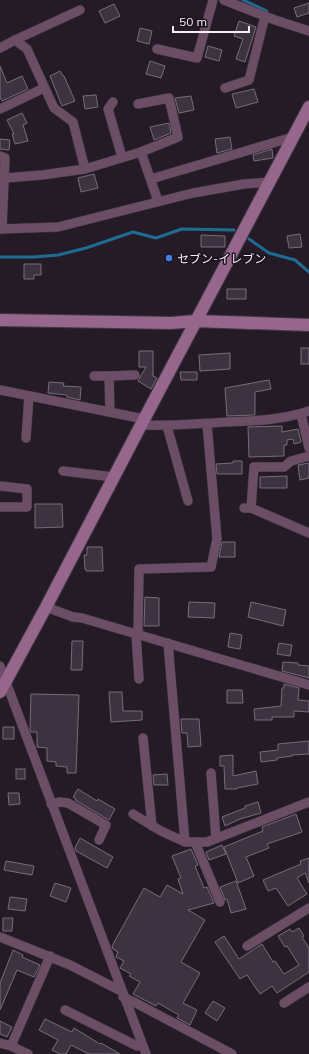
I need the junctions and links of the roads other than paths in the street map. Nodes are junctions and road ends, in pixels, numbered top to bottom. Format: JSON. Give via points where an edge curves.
{"nodes":[{"id":1,"x":213,"y":0,"type":"edge"},
{"id":2,"x":224,"y":0,"type":"edge"},
{"id":3,"x":80,"y":10,"type":"dead end"},
{"id":4,"x":264,"y":16,"type":"junction"},
{"id":5,"x":309,"y":31,"type":"edge"},
{"id":6,"x":16,"y":40,"type":"junction"},
{"id":7,"x":0,"y":48,"type":"edge"},
{"id":8,"x":157,"y":49,"type":"dead end"},
{"id":9,"x":44,"y":88,"type":"junction"},
{"id":10,"x":225,"y":88,"type":"dead end"},
{"id":11,"x":113,"y":102,"type":"dead end"},
{"id":12,"x":138,"y":104,"type":"dead end"},
{"id":13,"x":309,"y":107,"type":"edge"},
{"id":14,"x":0,"y":109,"type":"edge"},
{"id":15,"x":293,"y":138,"type":"junction"},
{"id":16,"x":141,"y":152,"type":"junction"},
{"id":17,"x":0,"y":156,"type":"edge"},
{"id":18,"x":122,"y":157,"type":"junction"},
{"id":19,"x":85,"y":169,"type":"junction"},
{"id":20,"x":4,"y":178,"type":"junction"},
{"id":21,"x":150,"y":179,"type":"junction"},
{"id":22,"x":269,"y":182,"type":"junction"},
{"id":23,"x":158,"y":201,"type":"junction"},
{"id":24,"x":1,"y":229,"type":"edge"},
{"id":25,"x":0,"y":320,"type":"edge"},
{"id":26,"x":196,"y":321,"type":"junction"},
{"id":27,"x":309,"y":325,"type":"edge"},
{"id":28,"x":136,"y":375,"type":"dead end"},
{"id":29,"x":94,"y":376,"type":"dead end"},
{"id":30,"x":109,"y":376,"type":"junction"},
{"id":31,"x":0,"y":390,"type":"edge"},
{"id":32,"x":29,"y":396,"type":"junction"},
{"id":33,"x":110,"y":412,"type":"junction"},
{"id":34,"x":305,"y":413,"type":"edge"},
{"id":35,"x":142,"y":422,"type":"junction"},
{"id":36,"x":207,"y":424,"type":"junction"},
{"id":37,"x":168,"y":426,"type":"junction"},
{"id":38,"x":26,"y":438,"type":"dead end"},
{"id":39,"x":309,"y":448,"type":"edge"},
{"id":40,"x":309,"y":456,"type":"edge"},
{"id":41,"x":63,"y":471,"type":"dead end"},
{"id":42,"x":114,"y":477,"type":"junction"},
{"id":43,"x":0,"y":486,"type":"edge"},
{"id":44,"x":188,"y":501,"type":"dead end"},
{"id":45,"x":0,"y":507,"type":"edge"},
{"id":46,"x":309,"y":533,"type":"edge"},
{"id":47,"x":46,"y":607,"type":"junction"},
{"id":48,"x":137,"y":634,"type":"junction"},
{"id":49,"x":168,"y":643,"type":"junction"},
{"id":50,"x":0,"y":666,"type":"edge"},
{"id":51,"x":138,"y":680,"type":"dead end"},
{"id":52,"x":309,"y":685,"type":"edge"},
{"id":53,"x":3,"y":687,"type":"edge"},
{"id":54,"x":143,"y":738,"type":"dead end"},
{"id":55,"x":211,"y":774,"type":"dead end"},
{"id":56,"x":309,"y":802,"type":"edge"},
{"id":57,"x":53,"y":804,"type":"junction"},
{"id":58,"x":133,"y":814,"type":"dead end"},
{"id":59,"x":152,"y":826,"type":"junction"},
{"id":60,"x":216,"y":838,"type":"junction"},
{"id":61,"x":99,"y":840,"type":"dead end"},
{"id":62,"x":190,"y":842,"type":"junction"},
{"id":63,"x":220,"y":902,"type":"dead end"},
{"id":64,"x":309,"y":908,"type":"edge"},
{"id":65,"x":0,"y":937,"type":"edge"},
{"id":66,"x":247,"y":946,"type":"dead end"},
{"id":67,"x":50,"y":956,"type":"junction"},
{"id":68,"x":309,"y":987,"type":"edge"},
{"id":69,"x":122,"y":994,"type":"junction"},
{"id":70,"x":284,"y":1003,"type":"dead end"},
{"id":71,"x":65,"y":1010,"type":"dead end"},
{"id":72,"x":0,"y":1042,"type":"edge"},
{"id":73,"x":11,"y":1046,"type":"junction"},
{"id":74,"x":137,"y":1048,"type":"edge"},
{"id":75,"x":28,"y":1054,"type":"edge"},
{"id":76,"x":146,"y":1054,"type":"edge"},
{"id":77,"x":232,"y":1054,"type":"edge"}],
"edges":[{"from":1,"to":8,"type":"street","via":[[197,58]]},
{"from":2,"to":4,"type":"street"},
{"from":3,"to":6,"type":"street"},
{"from":4,"to":5,"type":"street"},
{"from":4,"to":10,"type":"street","via":[[249,80]]},
{"from":6,"to":7,"type":"street"},
{"from":6,"to":9,"type":"street","via":[[27,49]]},
{"from":9,"to":14,"type":"street"},
{"from":9,"to":19,"type":"street","via":[[54,108],[73,122]]},
{"from":11,"to":18,"type":"street","via":[[108,109]]},
{"from":12,"to":16,"type":"street","via":[[169,98],[178,138]]},
{"from":13,"to":15,"type":"street"},
{"from":15,"to":21,"type":"street"},
{"from":15,"to":22,"type":"street"},
{"from":16,"to":18,"type":"street"},
{"from":16,"to":21,"type":"street"},
{"from":17,"to":20,"type":"street","via":[[6,158]]},
{"from":18,"to":19,"type":"street"},
{"from":19,"to":20,"type":"street"},
{"from":20,"to":24,"type":"street"},
{"from":21,"to":23,"type":"street"},
{"from":22,"to":23,"type":"street","via":[[244,184]]},
{"from":22,"to":26,"type":"street"},
{"from":23,"to":24,"type":"street","via":[[58,227]]},
{"from":25,"to":26,"type":"street","via":[[171,323]]},
{"from":26,"to":27,"type":"street"},
{"from":26,"to":35,"type":"street"},
{"from":28,"to":30,"type":"street"},
{"from":29,"to":30,"type":"street"},
{"from":30,"to":33,"type":"street"},
{"from":31,"to":32,"type":"street"},
{"from":32,"to":33,"type":"street"},
{"from":32,"to":38,"type":"street"},
{"from":33,"to":35,"type":"street"},
{"from":34,"to":36,"type":"street","via":[[284,418]]},
{"from":34,"to":39,"type":"street"},
{"from":35,"to":37,"type":"street"},
{"from":35,"to":42,"type":"street"},
{"from":36,"to":37,"type":"street"},
{"from":36,"to":48,"type":"street","via":[[217,539],[211,567],[139,569]]},
{"from":37,"to":44,"type":"street"},
{"from":40,"to":46,"type":"street","via":[[291,461],[284,467],[254,467],[247,508]]},
{"from":41,"to":42,"type":"street"},
{"from":42,"to":47,"type":"street"},
{"from":43,"to":45,"type":"street","via":[[27,489],[27,507]]},
{"from":47,"to":48,"type":"street"},
{"from":47,"to":53,"type":"street"},
{"from":48,"to":49,"type":"street"},
{"from":48,"to":51,"type":"street"},
{"from":49,"to":52,"type":"street"},
{"from":49,"to":62,"type":"street"},
{"from":50,"to":53,"type":"street"},
{"from":53,"to":57,"type":"street"},
{"from":54,"to":59,"type":"street"},
{"from":55,"to":60,"type":"street"},
{"from":56,"to":60,"type":"street"},
{"from":57,"to":61,"type":"street","via":[[68,803],[106,825]]},
{"from":57,"to":69,"type":"street"},
{"from":58,"to":59,"type":"street"},
{"from":59,"to":62,"type":"street"},
{"from":60,"to":62,"type":"street","via":[[207,842]]},
{"from":62,"to":63,"type":"street"},
{"from":64,"to":66,"type":"street"},
{"from":65,"to":67,"type":"street"},
{"from":67,"to":69,"type":"street"},
{"from":67,"to":73,"type":"street"},
{"from":68,"to":70,"type":"street"},
{"from":69,"to":74,"type":"street"},
{"from":69,"to":77,"type":"street"},
{"from":71,"to":74,"type":"street"},
{"from":72,"to":73,"type":"street"},
{"from":73,"to":75,"type":"street"},
{"from":74,"to":76,"type":"street"}]}
